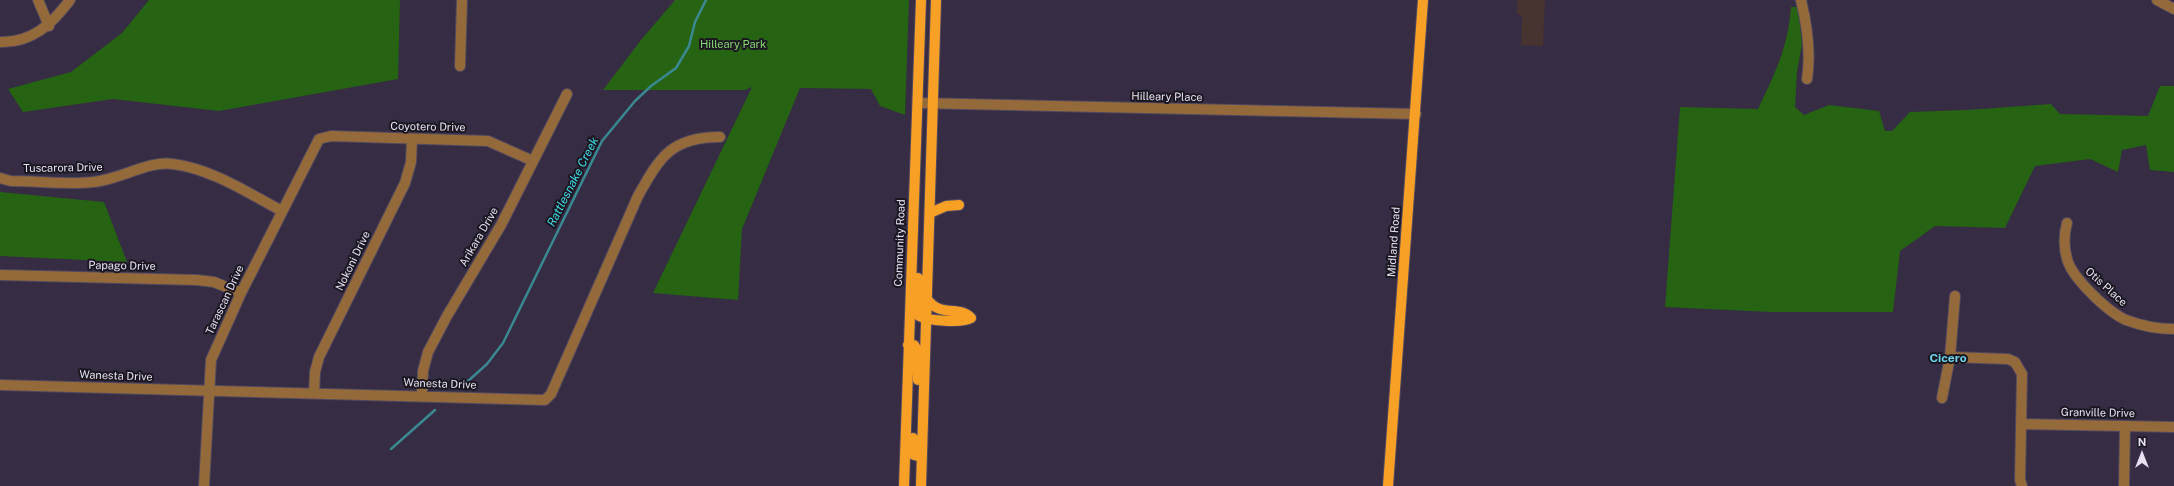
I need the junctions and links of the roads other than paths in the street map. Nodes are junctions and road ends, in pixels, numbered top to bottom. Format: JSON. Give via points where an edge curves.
{"nodes":[{"id":1,"x":38,"y":0,"type":"edge"},
{"id":2,"x":70,"y":0,"type":"edge"},
{"id":3,"x":462,"y":0,"type":"edge"},
{"id":4,"x":921,"y":0,"type":"edge"},
{"id":5,"x":936,"y":0,"type":"edge"},
{"id":6,"x":1423,"y":0,"type":"edge"},
{"id":7,"x":1801,"y":0,"type":"edge"},
{"id":8,"x":2157,"y":0,"type":"edge"},
{"id":9,"x":2174,"y":9,"type":"edge"},
{"id":10,"x":49,"y":26,"type":"junction"},
{"id":11,"x":0,"y":42,"type":"edge"},
{"id":12,"x":460,"y":66,"type":"dead end"},
{"id":13,"x":1806,"y":79,"type":"dead end"},
{"id":14,"x":567,"y":94,"type":"dead end"},
{"id":15,"x":918,"y":103,"type":"junction"},
{"id":16,"x":933,"y":104,"type":"junction"},
{"id":17,"x":1416,"y":114,"type":"junction"},
{"id":18,"x":720,"y":137,"type":"dead end"},
{"id":19,"x":319,"y":139,"type":"joint"},
{"id":20,"x":412,"y":140,"type":"junction"},
{"id":21,"x":533,"y":161,"type":"junction"},
{"id":22,"x":0,"y":178,"type":"edge"},
{"id":23,"x":958,"y":205,"type":"dead end"},
{"id":24,"x":282,"y":211,"type":"junction"},
{"id":25,"x":914,"y":212,"type":"junction"},
{"id":26,"x":930,"y":213,"type":"junction"},
{"id":27,"x":2067,"y":223,"type":"dead end"},
{"id":28,"x":0,"y":275,"type":"edge"},
{"id":29,"x":241,"y":293,"type":"junction"},
{"id":30,"x":1955,"y":296,"type":"dead end"},
{"id":31,"x":927,"y":299,"type":"junction"},
{"id":32,"x":927,"y":319,"type":"junction"},
{"id":33,"x":2174,"y":329,"type":"edge"},
{"id":34,"x":908,"y":345,"type":"junction"},
{"id":35,"x":1950,"y":357,"type":"junction"},
{"id":36,"x":0,"y":385,"type":"edge"},
{"id":37,"x":208,"y":390,"type":"junction"},
{"id":38,"x":314,"y":393,"type":"junction"},
{"id":39,"x":422,"y":395,"type":"junction"},
{"id":40,"x":908,"y":397,"type":"junction"},
{"id":41,"x":1942,"y":398,"type":"dead end"},
{"id":42,"x":924,"y":408,"type":"junction"},
{"id":43,"x":2021,"y":424,"type":"junction"},
{"id":44,"x":2125,"y":426,"type":"junction"},
{"id":45,"x":2174,"y":427,"type":"edge"},
{"id":46,"x":922,"y":457,"type":"junction"},
{"id":47,"x":204,"y":486,"type":"edge"},
{"id":48,"x":904,"y":486,"type":"edge"},
{"id":49,"x":921,"y":486,"type":"edge"},
{"id":50,"x":1388,"y":486,"type":"edge"},
{"id":51,"x":2022,"y":486,"type":"edge"},
{"id":52,"x":2124,"y":486,"type":"edge"}],
"edges":[{"from":1,"to":10,"type":"street"},
{"from":2,"to":10,"type":"street"},
{"from":3,"to":12,"type":"street"},
{"from":4,"to":15,"type":"main road","name":"Community Road"},
{"from":5,"to":16,"type":"main road"},
{"from":6,"to":17,"type":"main road","name":"Midland Road"},
{"from":7,"to":13,"type":"street","via":[[1806,19]]},
{"from":8,"to":9,"type":"street"},
{"from":10,"to":11,"type":"street","via":[[23,40]]},
{"from":14,"to":21,"type":"street","name":"Arikara Drive"},
{"from":15,"to":16,"type":"street","name":"Hilleary Place"},
{"from":15,"to":25,"type":"main road","name":"Community Road"},
{"from":16,"to":17,"type":"street","name":"Hilleary Place"},
{"from":16,"to":26,"type":"main road"},
{"from":17,"to":50,"type":"main road","name":"Midland Road"},
{"from":18,"to":39,"type":"street","name":"Wanesta Drive","via":[[702,137],[680,143],[663,156],[649,176],[549,397],[540,400]]},
{"from":19,"to":20,"type":"street","name":"Coyotero Drive","via":[[331,136]]},
{"from":19,"to":24,"type":"street","name":"Tarascan Drive"},
{"from":20,"to":21,"type":"street","name":"Coyotero Drive","via":[[488,141]]},
{"from":20,"to":38,"type":"street","name":"Nokoni Drive","via":[[411,162],[405,183],[319,357]]},
{"from":21,"to":39,"type":"street","name":"Arikara Drive","via":[[501,225],[428,352],[423,371]]},
{"from":22,"to":24,"type":"street","name":"Tuscarora Drive","via":[[11,181],[93,182],[172,163],[201,170]]},
{"from":23,"to":26,"type":"main road","via":[[946,206]]},
{"from":24,"to":29,"type":"street","name":"Tarascan Drive"},
{"from":25,"to":32,"type":"main road","via":[[919,249],[918,313]]},
{"from":25,"to":34,"type":"main road","name":"Community Road"},
{"from":26,"to":31,"type":"main road"},
{"from":27,"to":33,"type":"street","name":"Otis Place","via":[[2064,234],[2067,260],[2076,276],[2108,307],[2125,319],[2143,326]]},
{"from":28,"to":29,"type":"street","name":"Papago Drive","via":[[197,280],[214,282]]},
{"from":29,"to":37,"type":"street","name":"Tarascan Drive","via":[[211,360]]},
{"from":30,"to":35,"type":"street"},
{"from":31,"to":32,"type":"main road"},
{"from":31,"to":32,"type":"main road","via":[[937,309],[962,313],[972,318]]},
{"from":32,"to":42,"type":"main road"},
{"from":34,"to":40,"type":"main road","name":"Community Road"},
{"from":34,"to":42,"type":"main road","via":[[914,345],[918,349],[918,386]]},
{"from":35,"to":41,"type":"street"},
{"from":35,"to":43,"type":"street","via":[[2008,358],[2015,362],[2022,374]]},
{"from":36,"to":37,"type":"street","name":"Wanesta Drive"},
{"from":37,"to":38,"type":"street","name":"Wanesta Drive"},
{"from":37,"to":47,"type":"street","name":"Tarascan Drive"},
{"from":38,"to":39,"type":"street","name":"Wanesta Drive"},
{"from":40,"to":46,"type":"main road","via":[[913,417],[913,453],[916,457]]},
{"from":40,"to":48,"type":"main road","name":"Community Road"},
{"from":42,"to":46,"type":"main road"},
{"from":43,"to":44,"type":"street","name":"Granville Drive"},
{"from":43,"to":51,"type":"street"},
{"from":44,"to":45,"type":"street","name":"Granville Drive"},
{"from":44,"to":52,"type":"street"},
{"from":46,"to":49,"type":"main road"}]}
